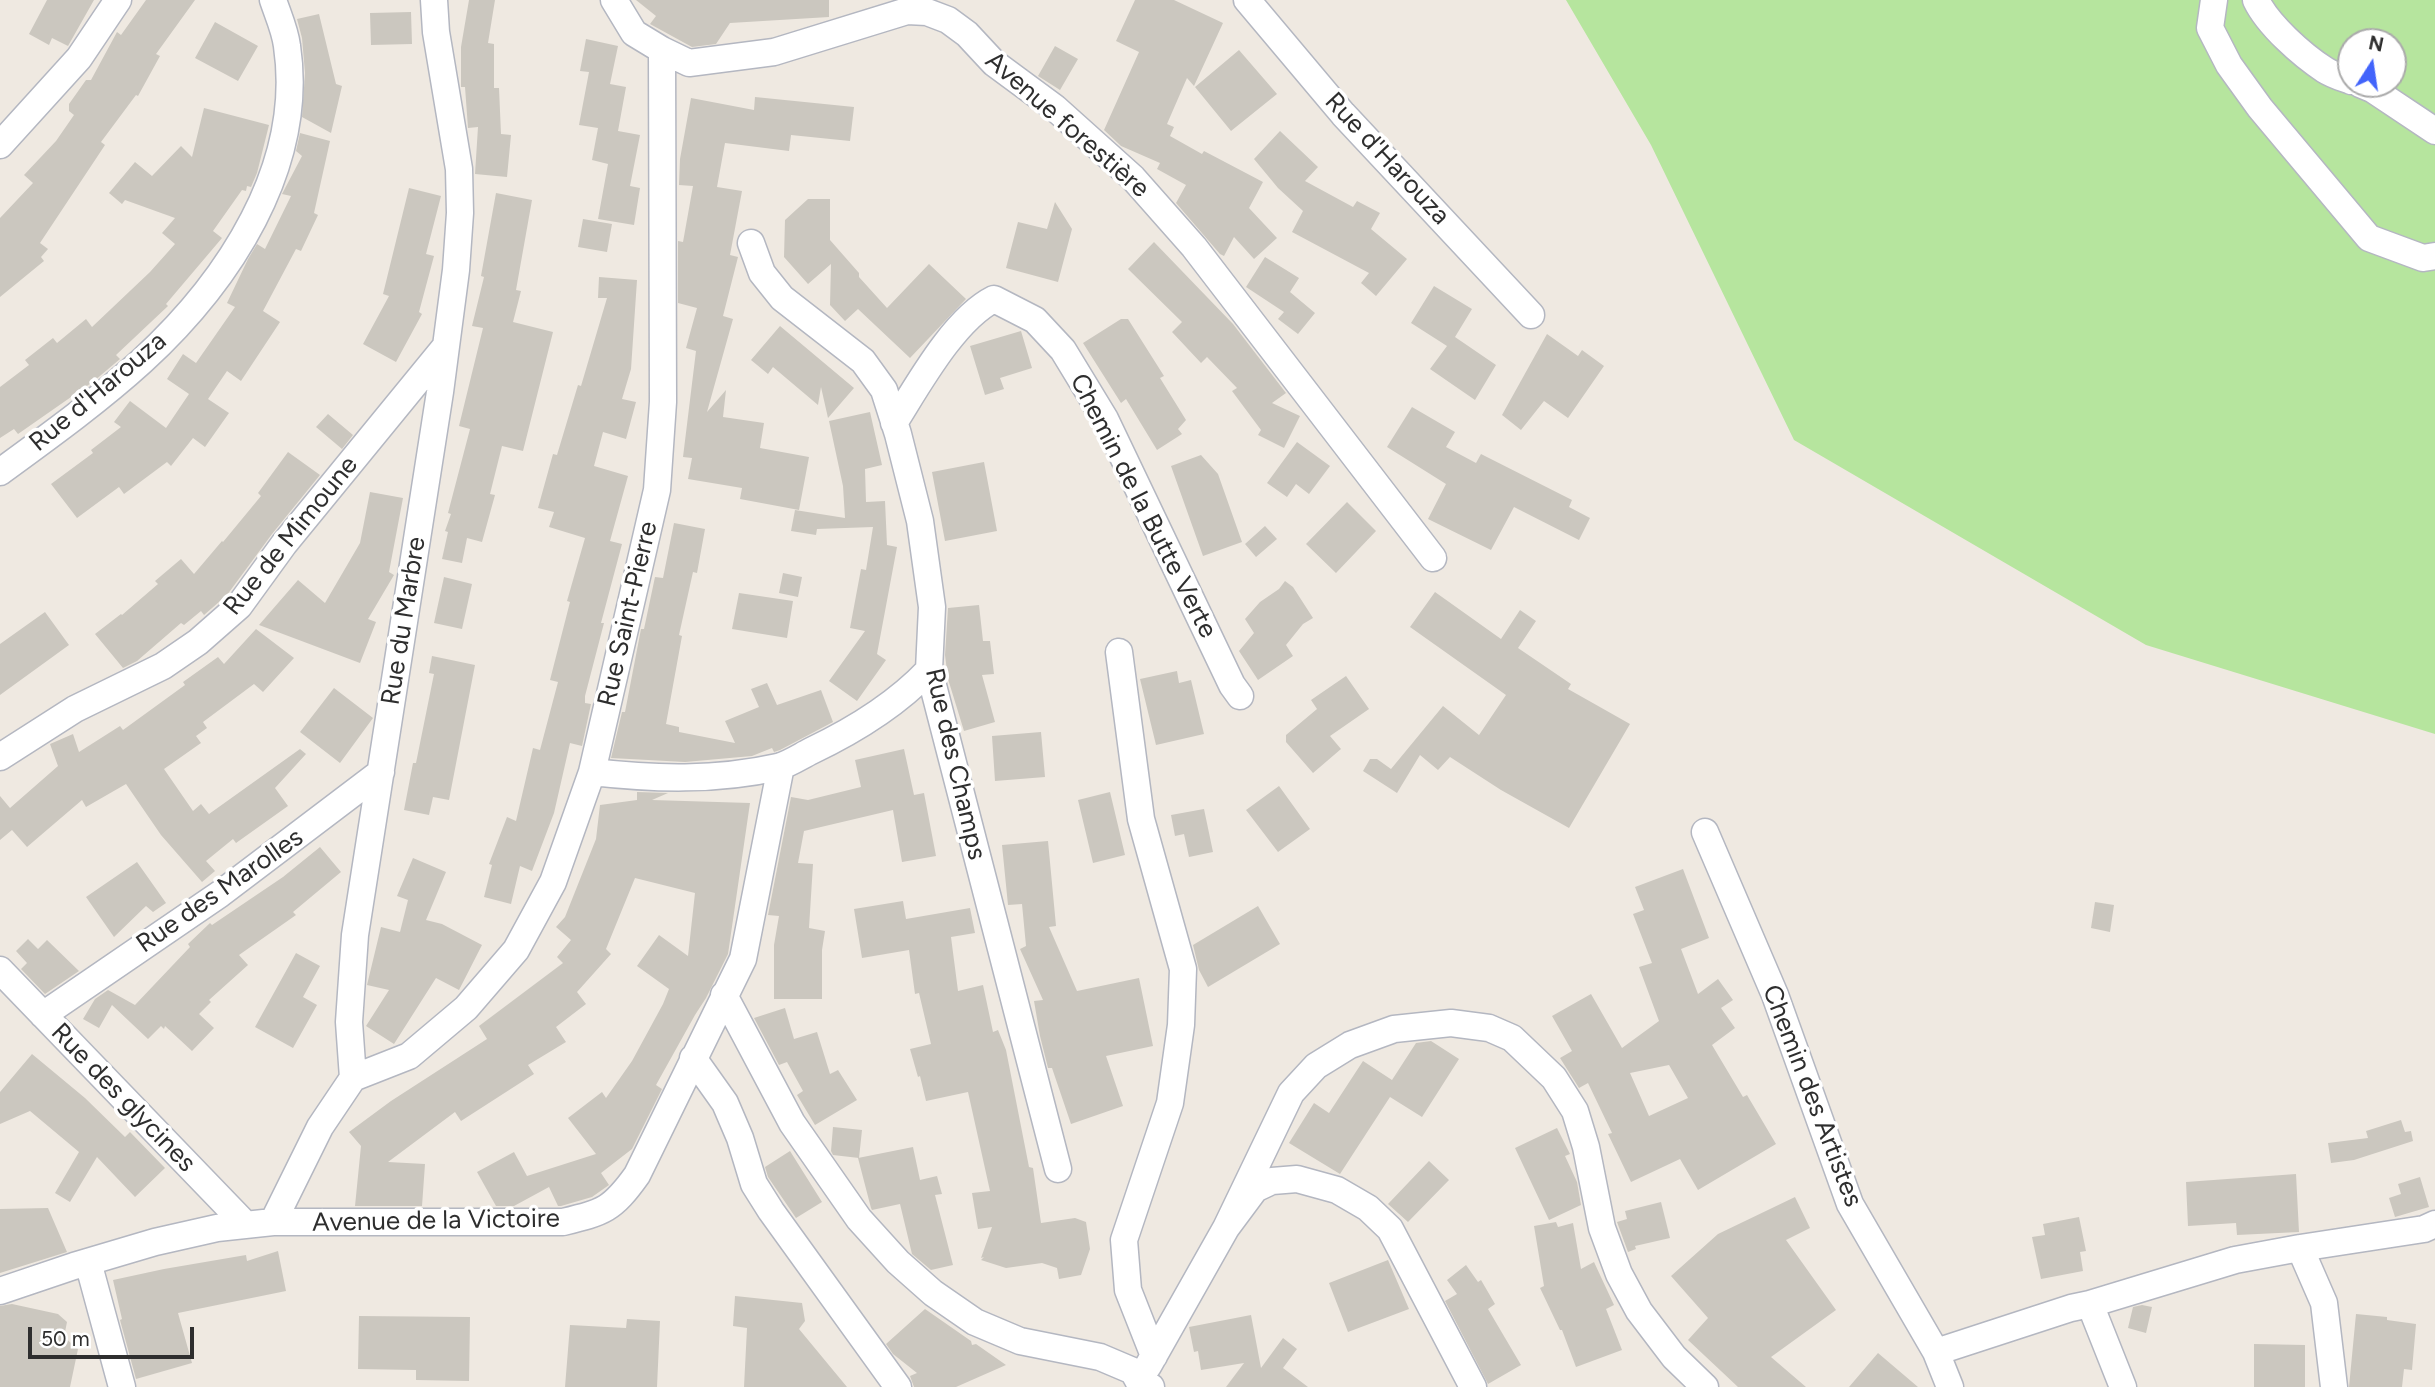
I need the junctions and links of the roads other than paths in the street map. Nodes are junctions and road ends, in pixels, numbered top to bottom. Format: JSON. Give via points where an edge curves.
{"nodes":[{"id":1,"x":118,"y":0,"type":"edge"},
{"id":2,"x":273,"y":0,"type":"edge"},
{"id":3,"x":434,"y":0,"type":"edge"},
{"id":4,"x":614,"y":0,"type":"edge"},
{"id":5,"x":1247,"y":0,"type":"edge"},
{"id":6,"x":2214,"y":0,"type":"edge"},
{"id":7,"x":2256,"y":0,"type":"edge"},
{"id":8,"x":662,"y":50,"type":"junction"},
{"id":9,"x":2337,"y":76,"type":"edge"},
{"id":10,"x":2386,"y":98,"type":"edge"},
{"id":11,"x":2435,"y":131,"type":"edge"},
{"id":12,"x":0,"y":145,"type":"edge"},
{"id":13,"x":751,"y":243,"type":"dead end"},
{"id":14,"x":2435,"y":256,"type":"edge"},
{"id":15,"x":1531,"y":315,"type":"dead end"},
{"id":16,"x":446,"y":346,"type":"junction"},
{"id":17,"x":894,"y":423,"type":"junction"},
{"id":18,"x":0,"y":472,"type":"edge"},
{"id":19,"x":1433,"y":558,"type":"dead end"},
{"id":20,"x":1119,"y":652,"type":"dead end"},
{"id":21,"x":929,"y":670,"type":"junction"},
{"id":22,"x":1240,"y":696,"type":"dead end"},
{"id":23,"x":0,"y":757,"type":"edge"},
{"id":24,"x":781,"y":766,"type":"junction"},
{"id":25,"x":381,"y":772,"type":"junction"},
{"id":26,"x":592,"y":772,"type":"junction"},
{"id":27,"x":1705,"y":832,"type":"dead end"},
{"id":28,"x":0,"y":970,"type":"edge"},
{"id":29,"x":724,"y":995,"type":"junction"},
{"id":30,"x":50,"y":1010,"type":"junction"},
{"id":31,"x":693,"y":1058,"type":"junction"},
{"id":32,"x":353,"y":1077,"type":"junction"},
{"id":33,"x":1058,"y":1169,"type":"dead end"},
{"id":34,"x":273,"y":1222,"type":"junction"},
{"id":35,"x":2435,"y":1224,"type":"edge"},
{"id":36,"x":246,"y":1225,"type":"junction"},
{"id":37,"x":1226,"y":1228,"type":"junction"},
{"id":38,"x":2300,"y":1248,"type":"junction"},
{"id":39,"x":88,"y":1262,"type":"junction"},
{"id":40,"x":0,"y":1291,"type":"edge"},
{"id":41,"x":2090,"y":1304,"type":"junction"},
{"id":42,"x":1937,"y":1352,"type":"junction"},
{"id":43,"x":1154,"y":1356,"type":"junction"},
{"id":44,"x":1148,"y":1385,"type":"edge"},
{"id":45,"x":122,"y":1387,"type":"edge"},
{"id":46,"x":898,"y":1387,"type":"edge"},
{"id":47,"x":1473,"y":1387,"type":"edge"},
{"id":48,"x":1705,"y":1387,"type":"edge"},
{"id":49,"x":1950,"y":1387,"type":"edge"},
{"id":50,"x":2123,"y":1387,"type":"edge"},
{"id":51,"x":2334,"y":1387,"type":"edge"}],
"edges":[{"from":1,"to":12,"type":"street","via":[[79,58]]},
{"from":2,"to":18,"type":"street","name":"Rue d'Harouza","via":[[287,44],[289,89],[279,157],[259,209],[193,308],[143,361]]},
{"from":3,"to":16,"type":"street","name":"Rue du Marbre","via":[[459,169],[456,270]]},
{"from":4,"to":8,"type":"street","name":"Avenue forestière","via":[[634,33]]},
{"from":5,"to":15,"type":"street","name":"Rue d'Harouza","via":[[1343,114]]},
{"from":6,"to":14,"type":"street","via":[[2210,28],[2229,65],[2369,238],[2423,258]]},
{"from":7,"to":9,"type":"street","via":[[2301,51]]},
{"from":8,"to":19,"type":"street","name":"Avenue forestière","via":[[689,63],[774,52],[907,11],[948,20],[1133,178],[1226,288]]},
{"from":8,"to":26,"type":"street","name":"Rue Saint-Pierre","via":[[663,402],[657,490]]},
{"from":10,"to":11,"type":"street"},
{"from":13,"to":17,"type":"street","name":"Rue des Champs","via":[[762,272],[782,298],[863,361],[884,390]]},
{"from":16,"to":23,"type":"street","name":"Rue de Mimoune","via":[[239,606],[163,666],[75,709]]},
{"from":16,"to":25,"type":"street","name":"Rue du Marbre"},
{"from":17,"to":21,"type":"street","name":"Rue des Champs","via":[[920,521],[932,607]]},
{"from":17,"to":22,"type":"street","name":"Chemin de la Butte Verte","via":[[935,359],[983,304],[994,299],[1035,320],[1063,350],[1105,419]]},
{"from":20,"to":43,"type":"street","via":[[1141,819],[1183,969],[1170,1103],[1124,1240],[1128,1290]]},
{"from":21,"to":24,"type":"street","via":[[907,693],[846,734]]},
{"from":21,"to":33,"type":"street","name":"Rue des Champs"},
{"from":24,"to":26,"type":"street","via":[[725,776],[668,778]]},
{"from":24,"to":29,"type":"street","name":"Avenue de la Victoire","via":[[743,959]]},
{"from":25,"to":30,"type":"street","name":"Rue des Marolles","via":[[220,894]]},
{"from":25,"to":32,"type":"street","name":"Rue du Marbre","via":[[355,935],[349,1022]]},
{"from":26,"to":32,"type":"street","name":"Rue Saint-Pierre","via":[[553,882],[516,950],[466,1007],[409,1056]]},
{"from":27,"to":42,"type":"street","name":"Chemin des Artistes","via":[[1775,995],[1850,1204]]},
{"from":28,"to":30,"type":"street","name":"Rue des glycines"},
{"from":29,"to":31,"type":"street","name":"Avenue de la Victoire"},
{"from":29,"to":44,"type":"street","via":[[792,1123],[859,1219],[898,1262],[975,1322],[1020,1341],[1100,1357],[1133,1371]]},
{"from":30,"to":36,"type":"street","name":"Rue des glycines"},
{"from":31,"to":34,"type":"street","name":"Avenue de la Victoire","via":[[637,1175],[619,1200],[596,1214],[563,1222]]},
{"from":31,"to":46,"type":"street","via":[[725,1103],[754,1184],[771,1212]]},
{"from":32,"to":34,"type":"street","via":[[320,1127]]},
{"from":34,"to":36,"type":"street","name":"Avenue de la Victoire"},
{"from":35,"to":38,"type":"street"},
{"from":36,"to":39,"type":"street","name":"Avenue de la Victoire","via":[[155,1242]]},
{"from":37,"to":43,"type":"street"},
{"from":37,"to":47,"type":"street","via":[[1255,1189],[1272,1181],[1297,1179],[1337,1190],[1368,1208],[1390,1230]]},
{"from":37,"to":48,"type":"street","via":[[1291,1093],[1316,1066],[1350,1045],[1394,1029],[1451,1023],[1489,1028],[1512,1038],[1554,1078],[1575,1111],[1602,1228],[1619,1274],[1639,1311]]},
{"from":38,"to":41,"type":"street","via":[[2235,1260]]},
{"from":38,"to":51,"type":"street","via":[[2324,1303]]},
{"from":39,"to":40,"type":"street","name":"Avenue de la Victoire"},
{"from":39,"to":45,"type":"street"},
{"from":41,"to":42,"type":"street"},
{"from":41,"to":50,"type":"street"},
{"from":42,"to":49,"type":"street","name":"Chemin des Artistes"},
{"from":43,"to":44,"type":"street"}]}
